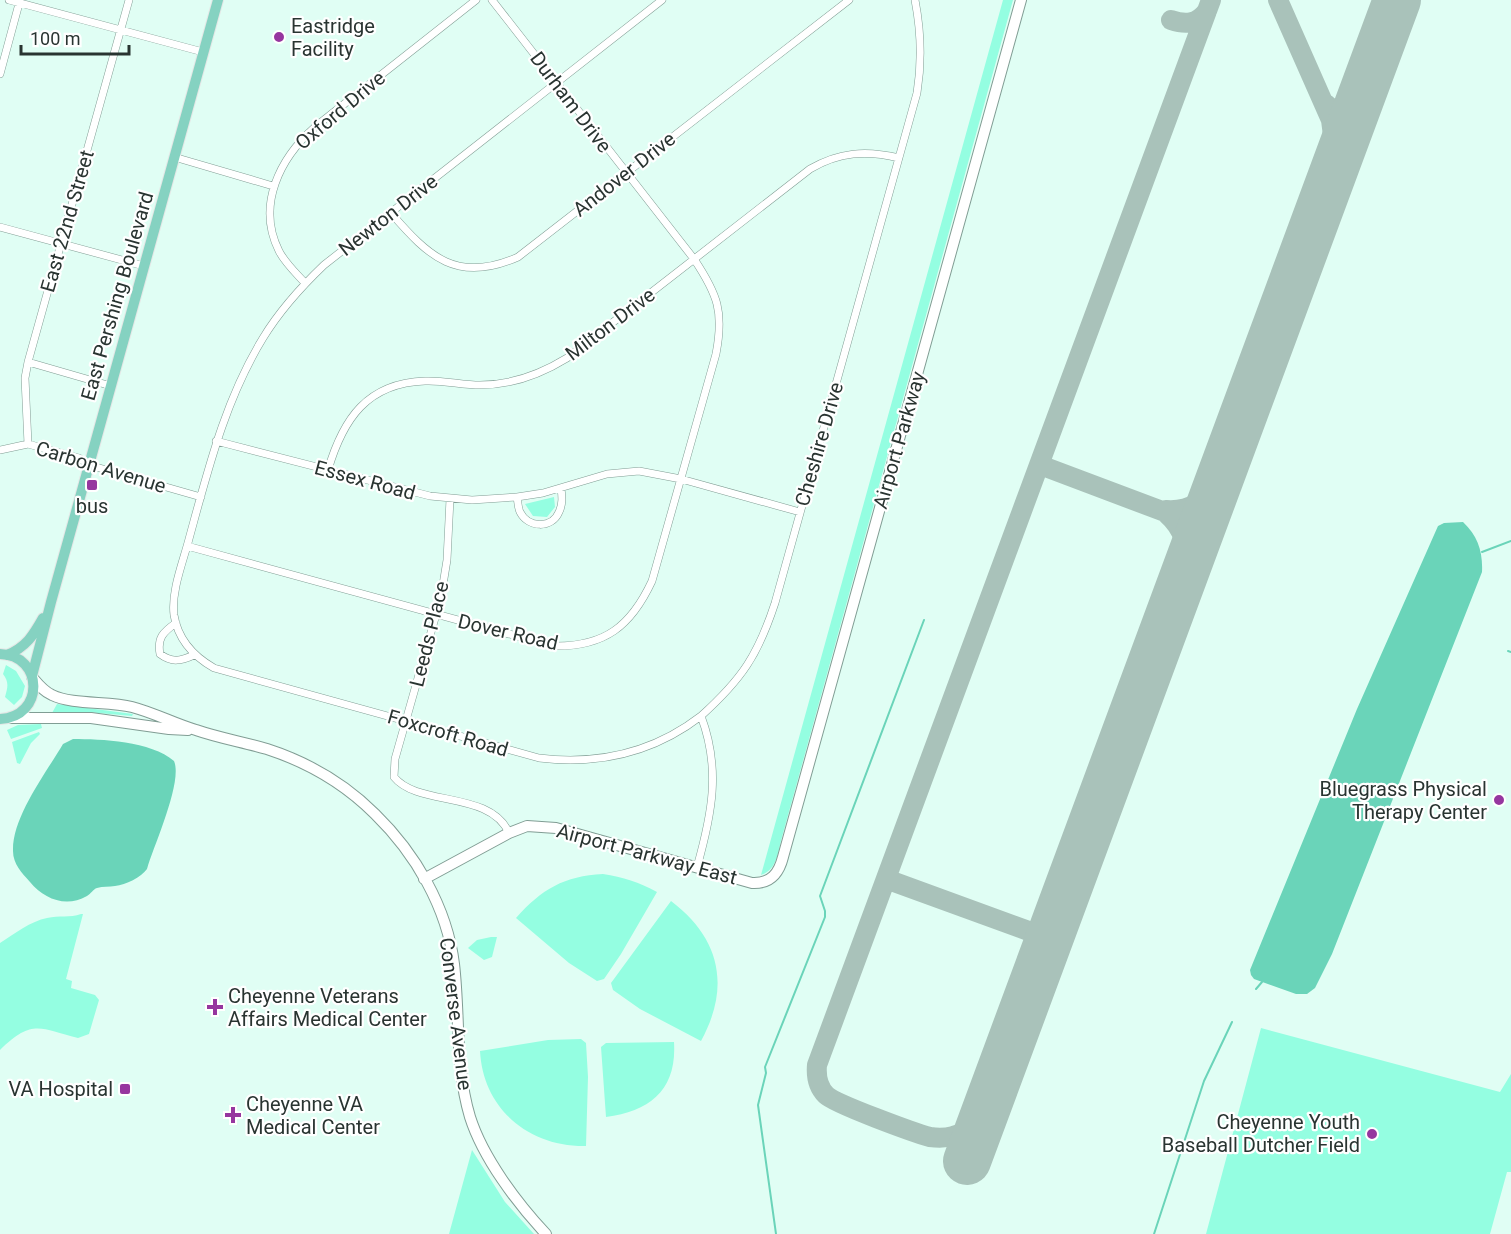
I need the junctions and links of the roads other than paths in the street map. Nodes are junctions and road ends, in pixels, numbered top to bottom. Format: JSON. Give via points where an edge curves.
{"nodes":[{"id":1,"x":9,"y":0,"type":"edge"},
{"id":2,"x":129,"y":0,"type":"edge"},
{"id":3,"x":218,"y":0,"type":"edge"},
{"id":4,"x":476,"y":0,"type":"edge"},
{"id":5,"x":492,"y":0,"type":"edge"},
{"id":6,"x":662,"y":0,"type":"edge"},
{"id":7,"x":849,"y":0,"type":"edge"},
{"id":8,"x":915,"y":0,"type":"edge"},
{"id":9,"x":1022,"y":0,"type":"edge"},
{"id":10,"x":19,"y":1,"type":"edge"},
{"id":11,"x":120,"y":30,"type":"junction"},
{"id":12,"x":203,"y":52,"type":"junction"},
{"id":13,"x":0,"y":74,"type":"edge"},
{"id":14,"x":557,"y":82,"type":"junction"},
{"id":15,"x":174,"y":158,"type":"junction"},
{"id":16,"x":899,"y":158,"type":"junction"},
{"id":17,"x":625,"y":172,"type":"junction"},
{"id":18,"x":273,"y":186,"type":"junction"},
{"id":19,"x":391,"y":213,"type":"junction"},
{"id":20,"x":0,"y":227,"type":"edge"},
{"id":21,"x":61,"y":243,"type":"junction"},
{"id":22,"x":694,"y":259,"type":"junction"},
{"id":23,"x":144,"y":266,"type":"junction"},
{"id":24,"x":305,"y":283,"type":"junction"},
{"id":25,"x":28,"y":362,"type":"junction"},
{"id":26,"x":111,"y":386,"type":"junction"},
{"id":27,"x":216,"y":441,"type":"junction"},
{"id":28,"x":28,"y":444,"type":"junction"},
{"id":29,"x":0,"y":450,"type":"edge"},
{"id":30,"x":89,"y":465,"type":"junction"},
{"id":31,"x":328,"y":470,"type":"junction"},
{"id":32,"x":681,"y":479,"type":"junction"},
{"id":33,"x":561,"y":488,"type":"junction"},
{"id":34,"x":201,"y":497,"type":"junction"},
{"id":35,"x":517,"y":497,"type":"junction"},
{"id":36,"x":450,"y":499,"type":"junction"},
{"id":37,"x":800,"y":512,"type":"junction"},
{"id":38,"x":187,"y":546,"type":"junction"},
{"id":39,"x":51,"y":602,"type":"junction"},
{"id":40,"x":436,"y":615,"type":"junction"},
{"id":41,"x":176,"y":623,"type":"junction"},
{"id":42,"x":3,"y":653,"type":"edge"},
{"id":43,"x":194,"y":654,"type":"junction"},
{"id":44,"x":32,"y":676,"type":"junction"},
{"id":45,"x":701,"y":716,"type":"junction"},
{"id":46,"x":4,"y":721,"type":"edge"},
{"id":47,"x":406,"y":721,"type":"junction"},
{"id":48,"x":195,"y":730,"type":"junction"},
{"id":49,"x":509,"y":833,"type":"junction"},
{"id":50,"x":697,"y":867,"type":"junction"},
{"id":51,"x":773,"y":878,"type":"joint"},
{"id":52,"x":424,"y":879,"type":"junction"},
{"id":53,"x":546,"y":1234,"type":"edge"}],
"edges":[{"from":1,"to":10,"type":"street"},
{"from":2,"to":11,"type":"street","name":"East 22nd Street"},
{"from":3,"to":12,"type":"main road","name":"East Pershing Boulevard"},
{"from":4,"to":18,"type":"street","name":"Oxford Drive","via":[[304,137],[287,158]]},
{"from":5,"to":14,"type":"street","name":"Durham Drive"},
{"from":6,"to":14,"type":"street","name":"Newton Drive"},
{"from":7,"to":17,"type":"street","name":"Andover Drive"},
{"from":8,"to":16,"type":"street","name":"Cheshire Drive","via":[[920,74]]},
{"from":9,"to":51,"type":"street","name":"Airport Parkway","via":[[783,857]]},
{"from":10,"to":11,"type":"street"},
{"from":10,"to":13,"type":"street"},
{"from":11,"to":12,"type":"street"},
{"from":11,"to":21,"type":"street","name":"East 22nd Street"},
{"from":12,"to":15,"type":"main road","name":"East Pershing Boulevard"},
{"from":14,"to":17,"type":"street","name":"Durham Drive"},
{"from":14,"to":19,"type":"street","name":"Newton Drive"},
{"from":15,"to":18,"type":"street"},
{"from":15,"to":23,"type":"main road","name":"East Pershing Boulevard"},
{"from":16,"to":22,"type":"street","name":"Milton Drive","via":[[862,152],[825,160]]},
{"from":16,"to":37,"type":"street","name":"Cheshire Drive"},
{"from":17,"to":19,"type":"street","name":"Andover Drive","via":[[531,248],[491,267],[462,267],[435,257]]},
{"from":17,"to":22,"type":"street","name":"Durham Drive"},
{"from":18,"to":24,"type":"street","name":"Oxford Drive","via":[[270,214],[274,240]]},
{"from":19,"to":24,"type":"street","name":"Newton Drive"},
{"from":20,"to":21,"type":"street"},
{"from":21,"to":23,"type":"street"},
{"from":21,"to":25,"type":"street","name":"East 22nd Street"},
{"from":22,"to":31,"type":"street","name":"Milton Drive","via":[[549,369],[517,381],[481,385],[427,381],[379,393],[348,421]]},
{"from":22,"to":32,"type":"street","name":"Dover Road","via":[[715,296],[721,332]]},
{"from":23,"to":26,"type":"main road","name":"East Pershing Boulevard"},
{"from":24,"to":27,"type":"street","name":"Newton Drive","via":[[247,365]]},
{"from":25,"to":26,"type":"street"},
{"from":25,"to":28,"type":"street","name":"East 22nd Street"},
{"from":26,"to":30,"type":"main road","name":"East Pershing Boulevard"},
{"from":27,"to":31,"type":"street","name":"Essex Road"},
{"from":27,"to":34,"type":"street","name":"Newton Drive"},
{"from":28,"to":29,"type":"street","name":"Carbon Avenue"},
{"from":28,"to":30,"type":"street","name":"Carbon Avenue","via":[[79,458]]},
{"from":30,"to":34,"type":"street","name":"Carbon Avenue"},
{"from":30,"to":39,"type":"main road","name":"East Pershing Boulevard"},
{"from":31,"to":36,"type":"street","name":"Essex Road"},
{"from":32,"to":33,"type":"street","name":"Essex Road","via":[[625,471]]},
{"from":32,"to":37,"type":"street","name":"Essex Road"},
{"from":32,"to":40,"type":"street","name":"Dover Road","via":[[652,581],[641,604],[608,635],[572,646],[554,646]]},
{"from":33,"to":35,"type":"street","name":"Essex Road"},
{"from":33,"to":35,"type":"street","via":[[559,514],[545,525],[525,519]]},
{"from":34,"to":38,"type":"street","name":"Foxcroft Road"},
{"from":35,"to":36,"type":"street","name":"Essex Road"},
{"from":36,"to":40,"type":"street","name":"Leeds Place","via":[[447,560]]},
{"from":37,"to":45,"type":"street","name":"Cheshire Drive","via":[[776,603],[758,648],[728,691]]},
{"from":38,"to":40,"type":"street","name":"Dover Road"},
{"from":38,"to":41,"type":"street","name":"Foxcroft Road","via":[[174,600]]},
{"from":39,"to":42,"type":"main road","name":"East Pershing Boulevard","via":[[28,642],[20,649]]},
{"from":39,"to":44,"type":"main road","name":"East Pershing Boulevard"},
{"from":40,"to":47,"type":"street","name":"Leeds Place"},
{"from":41,"to":43,"type":"street","name":"Foxcroft Road"},
{"from":41,"to":43,"type":"street","via":[[161,636],[160,654],[176,661]]},
{"from":42,"to":44,"type":"main road","name":"East Pershing Boulevard","via":[[22,662]]},
{"from":43,"to":47,"type":"street","name":"Foxcroft Road","via":[[226,672]]},
{"from":44,"to":46,"type":"main road","name":"East Pershing Boulevard","via":[[30,702],[22,712]]},
{"from":44,"to":48,"type":"street","name":"Converse Avenue","via":[[45,691],[57,697],[130,707]]},
{"from":45,"to":47,"type":"street","name":"Foxcroft Road","via":[[644,749],[583,760],[538,758]]},
{"from":45,"to":50,"type":"street","via":[[709,736],[713,768],[712,801]]},
{"from":46,"to":48,"type":"street","name":"Converse Avenue","via":[[91,718]]},
{"from":47,"to":49,"type":"street","name":"Leeds Place","via":[[393,768],[398,782],[492,812],[506,824]]},
{"from":48,"to":52,"type":"street","name":"Converse Avenue","via":[[292,758],[344,787],[394,834]]},
{"from":49,"to":50,"type":"street","name":"Airport Parkway East","via":[[527,826],[550,827]]},
{"from":49,"to":52,"type":"street","name":"Airport Parkway East"},
{"from":50,"to":51,"type":"street","name":"Airport Parkway East","via":[[752,883]]},
{"from":52,"to":53,"type":"street","name":"Converse Avenue","via":[[444,924],[453,963],[457,1044],[470,1116],[490,1162]]}]}
